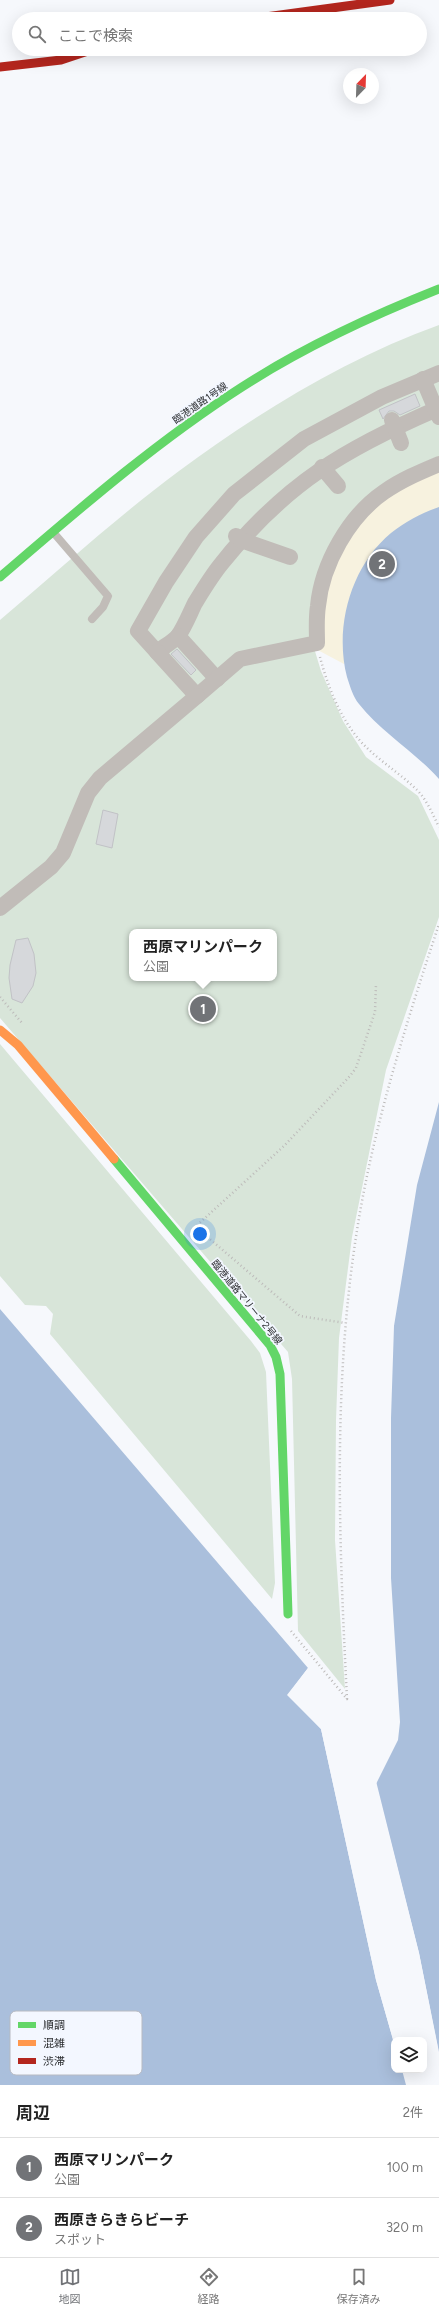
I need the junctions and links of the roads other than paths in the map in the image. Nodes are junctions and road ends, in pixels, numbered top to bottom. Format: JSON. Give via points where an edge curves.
{"nodes":[{"id":1,"x":390,"y":0,"type":"edge"},
{"id":2,"x":302,"y":12,"type":"edge"},
{"id":3,"x":73,"y":56,"type":"edge"},
{"id":4,"x":0,"y":67,"type":"edge"},
{"id":5,"x":439,"y":289,"type":"edge"},
{"id":6,"x":439,"y":373,"type":"edge"},
{"id":7,"x":423,"y":379,"type":"junction"},
{"id":8,"x":438,"y":411,"type":"edge"},
{"id":9,"x":439,"y":464,"type":"edge"},
{"id":10,"x":322,"y":467,"type":"junction"},
{"id":11,"x":338,"y":486,"type":"dead end"},
{"id":12,"x":53,"y":532,"type":"junction"},
{"id":13,"x":238,"y":538,"type":"junction"},
{"id":14,"x":290,"y":557,"type":"dead end"},
{"id":15,"x":0,"y":577,"type":"edge"},
{"id":16,"x":92,"y":619,"type":"dead end"},
{"id":17,"x":178,"y":636,"type":"junction"},
{"id":18,"x":157,"y":652,"type":"junction"},
{"id":19,"x":217,"y":679,"type":"junction"},
{"id":20,"x":197,"y":696,"type":"junction"},
{"id":21,"x":0,"y":908,"type":"edge"},
{"id":22,"x":0,"y":1030,"type":"edge"},
{"id":23,"x":288,"y":1614,"type":"dead end"}],
"edges":[{"from":1,"to":2,"type":"main road"},
{"from":3,"to":4,"type":"main road","via":[[61,60]]},
{"from":5,"to":12,"type":"main road","name":"臨港道路1号線","via":[[337,334],[216,404]]},
{"from":6,"to":7,"type":"street"},
{"from":7,"to":8,"type":"street"},
{"from":7,"to":18,"type":"street","via":[[363,407],[304,439],[234,494],[196,537],[138,631]]},
{"from":8,"to":10,"type":"street","via":[[413,415],[396,430],[353,446]]},
{"from":9,"to":19,"type":"street","via":[[383,492],[364,509],[348,530],[333,554],[323,582],[318,605],[317,643],[240,659]]},
{"from":10,"to":11,"type":"street"},
{"from":10,"to":13,"type":"street","via":[[291,486]]},
{"from":12,"to":15,"type":"main road","name":"臨港道路1号線"},
{"from":12,"to":16,"type":"lane","via":[[108,596],[103,607]]},
{"from":13,"to":14,"type":"street"},
{"from":13,"to":17,"type":"street","via":[[196,602]]},
{"from":17,"to":18,"type":"street"},
{"from":17,"to":19,"type":"street"},
{"from":18,"to":20,"type":"street"},
{"from":19,"to":20,"type":"street"},
{"from":20,"to":21,"type":"street","via":[[100,778],[88,793],[63,853],[51,867]]},
{"from":22,"to":23,"type":"main road","name":"臨港道路マリーナ2号線","via":[[18,1045],[270,1345],[280,1374]]}]}
